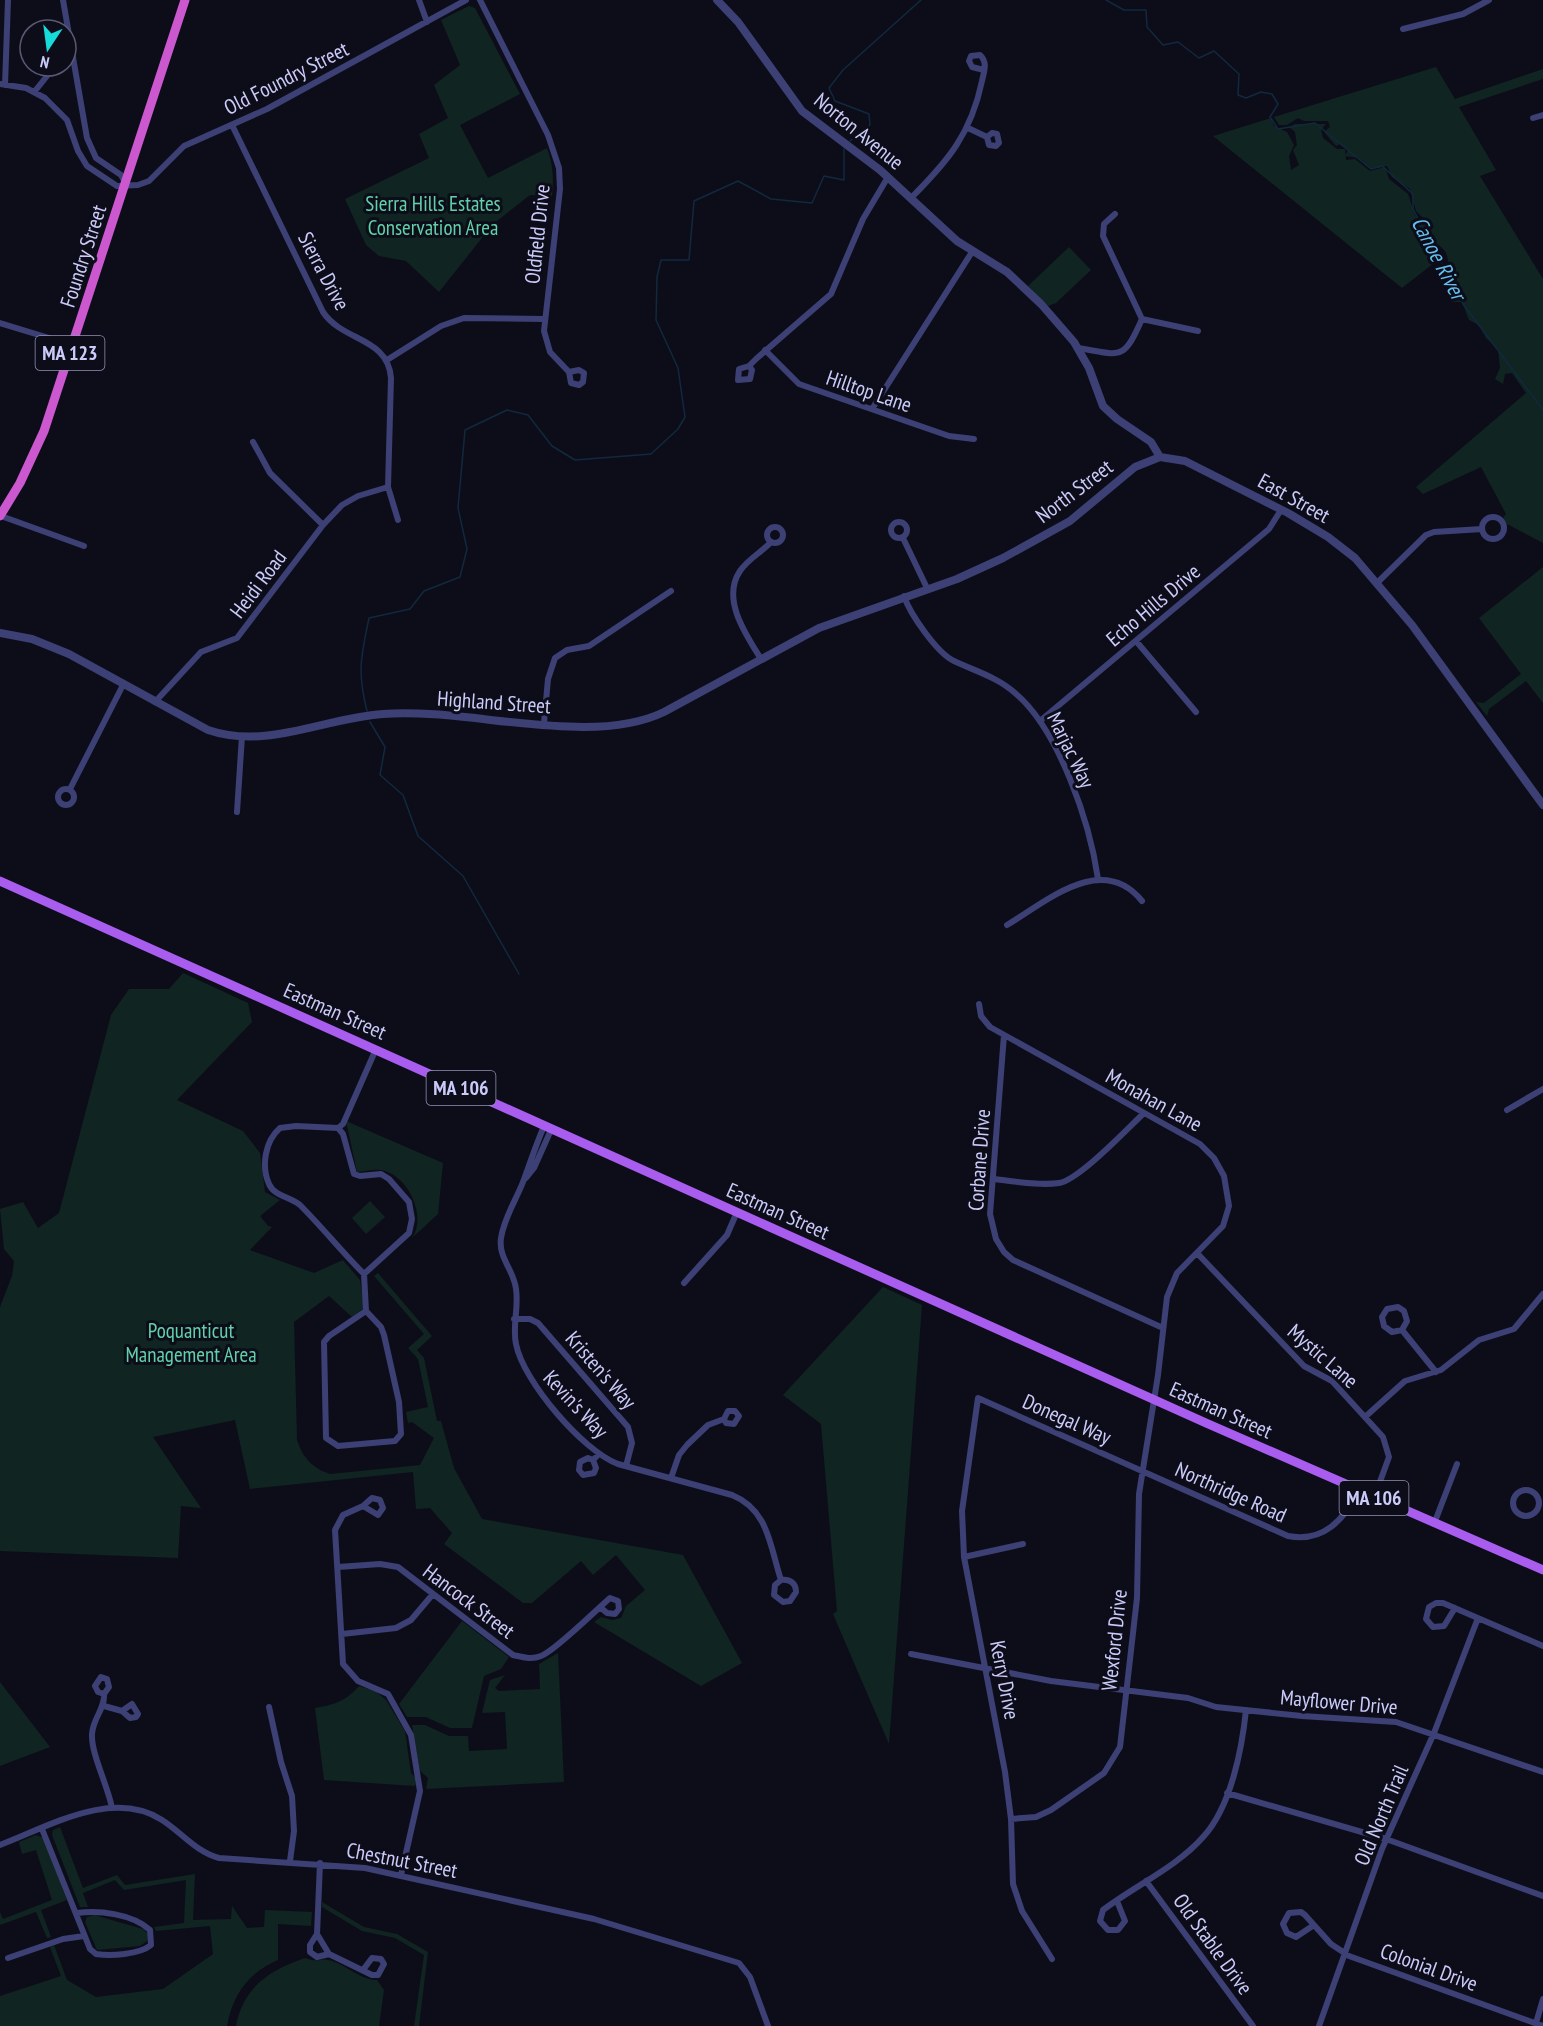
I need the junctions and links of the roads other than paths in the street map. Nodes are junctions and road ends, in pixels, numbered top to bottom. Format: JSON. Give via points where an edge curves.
{"nodes":[{"id":1,"x":8,"y":0,"type":"edge"},
{"id":2,"x":63,"y":0,"type":"edge"},
{"id":3,"x":185,"y":0,"type":"edge"},
{"id":4,"x":419,"y":0,"type":"edge"},
{"id":5,"x":466,"y":0,"type":"edge"},
{"id":6,"x":480,"y":0,"type":"edge"},
{"id":7,"x":717,"y":0,"type":"edge"},
{"id":8,"x":1489,"y":0,"type":"edge"},
{"id":9,"x":65,"y":18,"type":"edge"},
{"id":10,"x":427,"y":22,"type":"junction"},
{"id":11,"x":1403,"y":29,"type":"dead end"},
{"id":12,"x":984,"y":70,"type":"dead end"},
{"id":13,"x":46,"y":78,"type":"edge"},
{"id":14,"x":77,"y":78,"type":"edge"},
{"id":15,"x":2,"y":84,"type":"edge"},
{"id":16,"x":35,"y":91,"type":"junction"},
{"id":17,"x":1543,"y":115,"type":"edge"},
{"id":18,"x":1533,"y":118,"type":"dead end"},
{"id":19,"x":232,"y":125,"type":"junction"},
{"id":20,"x":968,"y":128,"type":"junction"},
{"id":21,"x":987,"y":137,"type":"dead end"},
{"id":22,"x":112,"y":170,"type":"junction"},
{"id":23,"x":888,"y":177,"type":"junction"},
{"id":24,"x":105,"y":180,"type":"junction"},
{"id":25,"x":126,"y":184,"type":"junction"},
{"id":26,"x":911,"y":198,"type":"junction"},
{"id":27,"x":1115,"y":214,"type":"dead end"},
{"id":28,"x":972,"y":252,"type":"junction"},
{"id":29,"x":1142,"y":318,"type":"junction"},
{"id":30,"x":543,"y":319,"type":"junction"},
{"id":31,"x":0,"y":323,"type":"edge"},
{"id":32,"x":1198,"y":331,"type":"dead end"},
{"id":33,"x":72,"y":345,"type":"junction"},
{"id":34,"x":1078,"y":348,"type":"junction"},
{"id":35,"x":765,"y":350,"type":"junction"},
{"id":36,"x":387,"y":360,"type":"junction"},
{"id":37,"x":749,"y":366,"type":"dead end"},
{"id":38,"x":569,"y":372,"type":"dead end"},
{"id":39,"x":872,"y":408,"type":"junction"},
{"id":40,"x":974,"y":439,"type":"dead end"},
{"id":41,"x":253,"y":442,"type":"dead end"},
{"id":42,"x":1160,"y":457,"type":"junction"},
{"id":43,"x":388,"y":487,"type":"junction"},
{"id":44,"x":1281,"y":510,"type":"junction"},
{"id":45,"x":0,"y":516,"type":"edge"},
{"id":46,"x":398,"y":520,"type":"dead end"},
{"id":47,"x":323,"y":525,"type":"junction"},
{"id":48,"x":1482,"y":529,"type":"dead end"},
{"id":49,"x":903,"y":538,"type":"dead end"},
{"id":50,"x":771,"y":542,"type":"dead end"},
{"id":51,"x":84,"y":546,"type":"dead end"},
{"id":52,"x":977,"y":570,"type":"joint"},
{"id":53,"x":1378,"y":582,"type":"junction"},
{"id":54,"x":927,"y":588,"type":"junction"},
{"id":55,"x":671,"y":591,"type":"dead end"},
{"id":56,"x":904,"y":596,"type":"junction"},
{"id":57,"x":0,"y":633,"type":"edge"},
{"id":58,"x":1136,"y":641,"type":"junction"},
{"id":59,"x":761,"y":658,"type":"junction"},
{"id":60,"x":123,"y":685,"type":"junction"},
{"id":61,"x":154,"y":702,"type":"junction"},
{"id":62,"x":1196,"y":712,"type":"dead end"},
{"id":63,"x":1040,"y":721,"type":"junction"},
{"id":64,"x":544,"y":723,"type":"junction"},
{"id":65,"x":242,"y":736,"type":"junction"},
{"id":66,"x":70,"y":789,"type":"dead end"},
{"id":67,"x":1541,"y":798,"type":"edge"},
{"id":68,"x":237,"y":812,"type":"dead end"},
{"id":69,"x":1098,"y":879,"type":"junction"},
{"id":70,"x":0,"y":881,"type":"edge"},
{"id":71,"x":1142,"y":901,"type":"dead end"},
{"id":72,"x":1007,"y":925,"type":"dead end"},
{"id":73,"x":980,"y":1004,"type":"dead end"},
{"id":74,"x":1005,"y":1035,"type":"junction"},
{"id":75,"x":375,"y":1048,"type":"junction"},
{"id":76,"x":1543,"y":1089,"type":"edge"},
{"id":77,"x":1507,"y":1110,"type":"dead end"},
{"id":78,"x":1144,"y":1113,"type":"junction"},
{"id":79,"x":338,"y":1128,"type":"junction"},
{"id":80,"x":547,"y":1128,"type":"junction"},
{"id":81,"x":993,"y":1179,"type":"junction"},
{"id":82,"x":737,"y":1212,"type":"junction"},
{"id":83,"x":1197,"y":1254,"type":"junction"},
{"id":84,"x":364,"y":1274,"type":"junction"},
{"id":85,"x":684,"y":1283,"type":"dead end"},
{"id":86,"x":1543,"y":1294,"type":"edge"},
{"id":87,"x":366,"y":1311,"type":"junction"},
{"id":88,"x":514,"y":1319,"type":"junction"},
{"id":89,"x":1163,"y":1329,"type":"junction"},
{"id":90,"x":1402,"y":1330,"type":"junction"},
{"id":91,"x":1436,"y":1372,"type":"junction"},
{"id":92,"x":978,"y":1398,"type":"joint"},
{"id":93,"x":1154,"y":1400,"type":"junction"},
{"id":94,"x":1365,"y":1417,"type":"junction"},
{"id":95,"x":724,"y":1419,"type":"dead end"},
{"id":96,"x":598,"y":1454,"type":"junction"},
{"id":97,"x":593,"y":1460,"type":"dead end"},
{"id":98,"x":1457,"y":1464,"type":"dead end"},
{"id":99,"x":626,"y":1466,"type":"junction"},
{"id":100,"x":1142,"y":1471,"type":"junction"},
{"id":101,"x":671,"y":1478,"type":"junction"},
{"id":102,"x":1359,"y":1491,"type":"junction"},
{"id":103,"x":1540,"y":1497,"type":"edge"},
{"id":104,"x":1374,"y":1498,"type":"junction"},
{"id":105,"x":363,"y":1506,"type":"dead end"},
{"id":106,"x":1434,"y":1524,"type":"junction"},
{"id":107,"x":1023,"y":1544,"type":"dead end"},
{"id":108,"x":964,"y":1557,"type":"junction"},
{"id":109,"x":338,"y":1567,"type":"junction"},
{"id":110,"x":1543,"y":1570,"type":"edge"},
{"id":111,"x":781,"y":1580,"type":"dead end"},
{"id":112,"x":433,"y":1594,"type":"junction"},
{"id":113,"x":600,"y":1607,"type":"dead end"},
{"id":114,"x":1455,"y":1608,"type":"junction"},
{"id":115,"x":1478,"y":1618,"type":"junction"},
{"id":116,"x":342,"y":1634,"type":"junction"},
{"id":117,"x":1543,"y":1646,"type":"edge"},
{"id":118,"x":911,"y":1654,"type":"dead end"},
{"id":119,"x":987,"y":1669,"type":"junction"},
{"id":120,"x":1126,"y":1691,"type":"junction"},
{"id":121,"x":104,"y":1694,"type":"dead end"},
{"id":122,"x":104,"y":1706,"type":"junction"},
{"id":123,"x":268,"y":1707,"type":"dead end"},
{"id":124,"x":1246,"y":1710,"type":"junction"},
{"id":125,"x":122,"y":1711,"type":"dead end"},
{"id":126,"x":1434,"y":1733,"type":"junction"},
{"id":127,"x":1543,"y":1772,"type":"edge"},
{"id":128,"x":1227,"y":1792,"type":"junction"},
{"id":129,"x":112,"y":1808,"type":"junction"},
{"id":130,"x":1011,"y":1819,"type":"junction"},
{"id":131,"x":42,"y":1829,"type":"junction"},
{"id":132,"x":1386,"y":1839,"type":"junction"},
{"id":133,"x":0,"y":1845,"type":"edge"},
{"id":134,"x":290,"y":1862,"type":"junction"},
{"id":135,"x":320,"y":1863,"type":"junction"},
{"id":136,"x":401,"y":1875,"type":"junction"},
{"id":137,"x":1146,"y":1881,"type":"junction"},
{"id":138,"x":1543,"y":1896,"type":"edge"},
{"id":139,"x":1117,"y":1900,"type":"junction"},
{"id":140,"x":77,"y":1913,"type":"junction"},
{"id":141,"x":1314,"y":1925,"type":"junction"},
{"id":142,"x":316,"y":1934,"type":"junction"},
{"id":143,"x":84,"y":1936,"type":"junction"},
{"id":144,"x":329,"y":1954,"type":"junction"},
{"id":145,"x":1345,"y":1954,"type":"junction"},
{"id":146,"x":8,"y":1958,"type":"dead end"},
{"id":147,"x":1052,"y":1959,"type":"dead end"},
{"id":148,"x":363,"y":1970,"type":"dead end"},
{"id":149,"x":1543,"y":1999,"type":"edge"},
{"id":150,"x":1539,"y":2025,"type":"edge"},
{"id":151,"x":768,"y":2026,"type":"edge"},
{"id":152,"x":1253,"y":2026,"type":"edge"},
{"id":153,"x":1319,"y":2026,"type":"edge"}],
"edges":[{"from":1,"to":15,"type":"street"},
{"from":2,"to":9,"type":"street"},
{"from":3,"to":25,"type":"highway","name":"Foundry Street","number":"MA 123"},
{"from":4,"to":10,"type":"street"},
{"from":5,"to":10,"type":"street","name":"Old Foundry Street"},
{"from":6,"to":30,"type":"street","name":"Oldfield Drive","via":[[548,135],[559,168],[559,198]]},
{"from":7,"to":23,"type":"street","name":"Norton Avenue","via":[[738,22],[802,111]]},
{"from":8,"to":11,"type":"street","via":[[1463,14]]},
{"from":10,"to":19,"type":"street","name":"Old Foundry Street"},
{"from":12,"to":20,"type":"street"},
{"from":13,"to":16,"type":"street"},
{"from":14,"to":22,"type":"street","via":[[87,138],[96,158]]},
{"from":15,"to":16,"type":"street"},
{"from":16,"to":24,"type":"street","via":[[60,110],[87,166]]},
{"from":17,"to":18,"type":"street"},
{"from":19,"to":25,"type":"street","name":"Old Foundry Street","via":[[181,148],[147,183]]},
{"from":19,"to":36,"type":"street","name":"Sierra Drive","via":[[327,319],[370,343]]},
{"from":20,"to":21,"type":"street"},
{"from":20,"to":26,"type":"street","via":[[950,157]]},
{"from":22,"to":24,"type":"street"},
{"from":22,"to":25,"type":"street"},
{"from":23,"to":26,"type":"street","name":"Norton Avenue"},
{"from":23,"to":35,"type":"street","via":[[863,219],[831,294]]},
{"from":24,"to":25,"type":"street","via":[[117,186]]},
{"from":25,"to":33,"type":"highway","name":"Foundry Street","number":"MA 123"},
{"from":26,"to":28,"type":"street","name":"Norton Avenue"},
{"from":27,"to":29,"type":"street","via":[[1104,224],[1103,236]]},
{"from":28,"to":34,"type":"street","name":"Norton Avenue","via":[[1000,267],[1041,304]]},
{"from":28,"to":39,"type":"street"},
{"from":29,"to":32,"type":"street"},
{"from":29,"to":34,"type":"street","via":[[1122,352],[1110,354]]},
{"from":30,"to":36,"type":"street","via":[[464,318],[441,326]]},
{"from":30,"to":38,"type":"street","name":"Oldfield Drive","via":[[550,352]]},
{"from":31,"to":33,"type":"street"},
{"from":33,"to":45,"type":"highway","name":"Foundry Street","number":"MA 123","via":[[40,441]]},
{"from":34,"to":42,"type":"street","via":[[1103,406],[1151,442]]},
{"from":35,"to":37,"type":"street"},
{"from":35,"to":39,"type":"street","name":"Hilltop Lane","via":[[799,384]]},
{"from":36,"to":43,"type":"street","via":[[391,378]]},
{"from":39,"to":40,"type":"street","name":"Hilltop Lane","via":[[949,436]]},
{"from":41,"to":47,"type":"street","via":[[270,474]]},
{"from":42,"to":44,"type":"street","name":"East Street","via":[[1185,461]]},
{"from":42,"to":52,"type":"street","name":"North Street","via":[[1135,467],[1075,517],[1048,534]]},
{"from":43,"to":46,"type":"street"},
{"from":43,"to":47,"type":"street","name":"Heidi Road","via":[[352,498]]},
{"from":44,"to":53,"type":"street","name":"East Street","via":[[1328,537]]},
{"from":44,"to":58,"type":"street","name":"Echo Hills Drive","via":[[1269,529]]},
{"from":45,"to":51,"type":"street"},
{"from":47,"to":61,"type":"street","name":"Heidi Road","via":[[237,638],[201,652]]},
{"from":48,"to":53,"type":"street","via":[[1426,535]]},
{"from":49,"to":54,"type":"street"},
{"from":50,"to":59,"type":"street","via":[[740,570],[733,595],[745,634]]},
{"from":52,"to":54,"type":"street","name":"Highland Street"},
{"from":53,"to":67,"type":"street","name":"East Street"},
{"from":54,"to":56,"type":"street","name":"Highland Street"},
{"from":55,"to":64,"type":"street","via":[[589,646],[567,650],[555,658],[548,679]]},
{"from":56,"to":59,"type":"street","name":"Highland Street","via":[[819,628]]},
{"from":56,"to":63,"type":"street","name":"Marjac Way","via":[[920,625],[948,657],[998,680],[1015,692]]},
{"from":57,"to":60,"type":"street","name":"Highland Street","via":[[50,645]]},
{"from":58,"to":62,"type":"street"},
{"from":58,"to":63,"type":"street","name":"Echo Hills Drive"},
{"from":59,"to":64,"type":"street","name":"Highland Street","via":[[643,721],[598,728]]},
{"from":60,"to":61,"type":"street","name":"Highland Street"},
{"from":60,"to":66,"type":"street"},
{"from":61,"to":65,"type":"street","name":"Highland Street","via":[[208,730]]},
{"from":63,"to":69,"type":"street","name":"Marjac Way","via":[[1088,826]]},
{"from":64,"to":65,"type":"street","name":"Highland Street","via":[[393,713],[276,735]]},
{"from":65,"to":68,"type":"street"},
{"from":69,"to":71,"type":"street","via":[[1126,886]]},
{"from":69,"to":72,"type":"street","via":[[1071,886]]},
{"from":70,"to":75,"type":"main road","name":"Eastman Street","number":"MA 106"},
{"from":73,"to":74,"type":"street","name":"Monahan Lane","via":[[983,1020]]},
{"from":74,"to":78,"type":"street","name":"Monahan Lane"},
{"from":74,"to":81,"type":"street","name":"Corbane Drive"},
{"from":75,"to":79,"type":"street"},
{"from":75,"to":80,"type":"main road","name":"Eastman Street","number":"MA 106"},
{"from":76,"to":77,"type":"street"},
{"from":78,"to":81,"type":"street","via":[[1065,1182]]},
{"from":78,"to":83,"type":"street","name":"Monahan Lane","via":[[1207,1150],[1224,1176],[1229,1193],[1226,1218]]},
{"from":79,"to":84,"type":"street","via":[[354,1174],[381,1174],[409,1202],[409,1233]]},
{"from":79,"to":84,"type":"street","via":[[280,1128],[266,1152],[268,1182],[273,1190],[298,1203]]},
{"from":80,"to":82,"type":"main road","name":"Eastman Street","number":"MA 106"},
{"from":80,"to":88,"type":"street","name":"Kevin's Way","via":[[501,1243],[516,1289]]},
{"from":81,"to":89,"type":"street","name":"Corbane Drive","via":[[991,1221],[999,1246],[1009,1257]]},
{"from":82,"to":85,"type":"street","via":[[727,1235]]},
{"from":82,"to":93,"type":"main road","name":"Eastman Street","number":"MA 106"},
{"from":83,"to":89,"type":"street","name":"Monahan Lane","via":[[1169,1289]]},
{"from":83,"to":94,"type":"street","name":"Mystic Lane","via":[[1304,1366],[1332,1381]]},
{"from":84,"to":87,"type":"street"},
{"from":86,"to":91,"type":"street","via":[[1514,1329],[1479,1340]]},
{"from":87,"to":87,"type":"street","via":[[324,1342],[326,1438],[338,1446],[395,1441],[401,1434],[399,1402],[384,1335]]},
{"from":88,"to":96,"type":"street","name":"Kevin's Way","via":[[517,1350],[531,1382]]},
{"from":88,"to":99,"type":"street","name":"Kristen's Way","via":[[538,1323],[628,1427],[632,1443]]},
{"from":89,"to":93,"type":"street","name":"Monahan Lane"},
{"from":90,"to":90,"type":"street","via":[[1392,1332],[1386,1328],[1382,1319],[1385,1310],[1395,1306],[1404,1311],[1407,1321]]},
{"from":90,"to":91,"type":"street"},
{"from":91,"to":94,"type":"street","via":[[1405,1381]]},
{"from":92,"to":100,"type":"street","name":"Donegal Way"},
{"from":92,"to":108,"type":"street","name":"Kerry Drive","via":[[962,1511]]},
{"from":93,"to":100,"type":"street","name":"Wexford Drive"},
{"from":93,"to":102,"type":"main road","name":"Eastman Street","number":"MA 106"},
{"from":94,"to":104,"type":"street","name":"Mystic Lane","via":[[1383,1437],[1389,1453]]},
{"from":95,"to":101,"type":"street","via":[[708,1425],[687,1445]]},
{"from":96,"to":97,"type":"street"},
{"from":96,"to":99,"type":"street","name":"Kevin's Way"},
{"from":98,"to":106,"type":"street"},
{"from":99,"to":101,"type":"street","name":"Kevin's Way"},
{"from":100,"to":102,"type":"street","name":"Northridge Road","via":[[1295,1537],[1315,1536],[1332,1528],[1347,1513]]},
{"from":100,"to":120,"type":"street","name":"Wexford Drive","via":[[1137,1598]]},
{"from":101,"to":111,"type":"street","name":"Kevin's Way","via":[[732,1495],[753,1508],[767,1529]]},
{"from":102,"to":104,"type":"main road","name":"Eastman Street","number":"MA 106"},
{"from":103,"to":103,"type":"street","via":[[1532,1514],[1522,1515],[1514,1508],[1514,1498],[1522,1491]]},
{"from":104,"to":106,"type":"main road","name":"Eastman Street","number":"MA 106"},
{"from":105,"to":109,"type":"street","via":[[343,1515],[335,1530]]},
{"from":106,"to":110,"type":"main road","name":"Eastman Street","number":"MA 106"},
{"from":107,"to":108,"type":"street"},
{"from":108,"to":119,"type":"street","name":"Kerry Drive"},
{"from":109,"to":112,"type":"street","name":"Hancock Street","via":[[380,1564],[398,1568]]},
{"from":109,"to":116,"type":"street"},
{"from":112,"to":113,"type":"street","name":"Hancock Street","via":[[513,1655],[529,1659],[543,1656]]},
{"from":112,"to":116,"type":"street","via":[[411,1620],[396,1628]]},
{"from":114,"to":114,"type":"street","via":[[1433,1604],[1426,1611],[1426,1619],[1433,1626],[1443,1626]]},
{"from":114,"to":115,"type":"street"},
{"from":115,"to":117,"type":"street"},
{"from":115,"to":126,"type":"street","name":"Old North Trail"},
{"from":116,"to":136,"type":"street","via":[[343,1664],[358,1681],[388,1694],[411,1735],[420,1791]]},
{"from":118,"to":119,"type":"street","name":"Mayflower Drive"},
{"from":119,"to":120,"type":"street","name":"Mayflower Drive"},
{"from":119,"to":130,"type":"street","name":"Kerry Drive"},
{"from":120,"to":124,"type":"street","name":"Mayflower Drive"},
{"from":120,"to":130,"type":"street","name":"Wexford Drive","via":[[1121,1742],[1109,1768],[1046,1812]]},
{"from":121,"to":122,"type":"street"},
{"from":122,"to":125,"type":"street"},
{"from":122,"to":129,"type":"street","via":[[92,1736]]},
{"from":123,"to":134,"type":"street","via":[[292,1796]]},
{"from":124,"to":126,"type":"street","name":"Mayflower Drive","via":[[1385,1720]]},
{"from":124,"to":128,"type":"street","via":[[1240,1754]]},
{"from":126,"to":127,"type":"street","name":"Mayflower Drive"},
{"from":126,"to":132,"type":"street","name":"Old North Trail"},
{"from":128,"to":132,"type":"street"},
{"from":128,"to":137,"type":"street","via":[[1219,1815],[1205,1835]]},
{"from":129,"to":131,"type":"street","name":"Chestnut Street","via":[[91,1810]]},
{"from":129,"to":134,"type":"street","name":"Chestnut Street","via":[[158,1818],[214,1856]]},
{"from":130,"to":147,"type":"street","name":"Kerry Drive","via":[[1011,1876],[1015,1893]]},
{"from":131,"to":133,"type":"street","name":"Chestnut Street"},
{"from":131,"to":140,"type":"street"},
{"from":132,"to":138,"type":"street"},
{"from":132,"to":145,"type":"street","name":"Old North Trail"},
{"from":134,"to":135,"type":"street","name":"Chestnut Street"},
{"from":135,"to":136,"type":"street","name":"Chestnut Street"},
{"from":135,"to":142,"type":"street"},
{"from":136,"to":151,"type":"street","name":"Chestnut Street","via":[[594,1919],[739,1963],[750,1977]]},
{"from":137,"to":139,"type":"street"},
{"from":137,"to":152,"type":"street","name":"Old Stable Drive"},
{"from":139,"to":139,"type":"street","via":[[1100,1914],[1101,1924],[1108,1930],[1118,1930],[1125,1921]]},
{"from":140,"to":143,"type":"street"},
{"from":140,"to":143,"type":"street","via":[[96,1911],[135,1921],[150,1930],[152,1937],[151,1945],[143,1950],[103,1955],[96,1954]]},
{"from":141,"to":141,"type":"street","name":"Colonial Drive","via":[[1296,1911],[1287,1914],[1283,1924],[1287,1933],[1296,1936]]},
{"from":141,"to":145,"type":"street","name":"Colonial Drive"},
{"from":142,"to":144,"type":"street"},
{"from":142,"to":144,"type":"street","via":[[310,1952],[317,1957]]},
{"from":143,"to":146,"type":"street"},
{"from":144,"to":148,"type":"street"},
{"from":145,"to":150,"type":"street","name":"Colonial Drive"},
{"from":145,"to":153,"type":"street","name":"Old North Trail"},
{"from":149,"to":150,"type":"street"}]}
